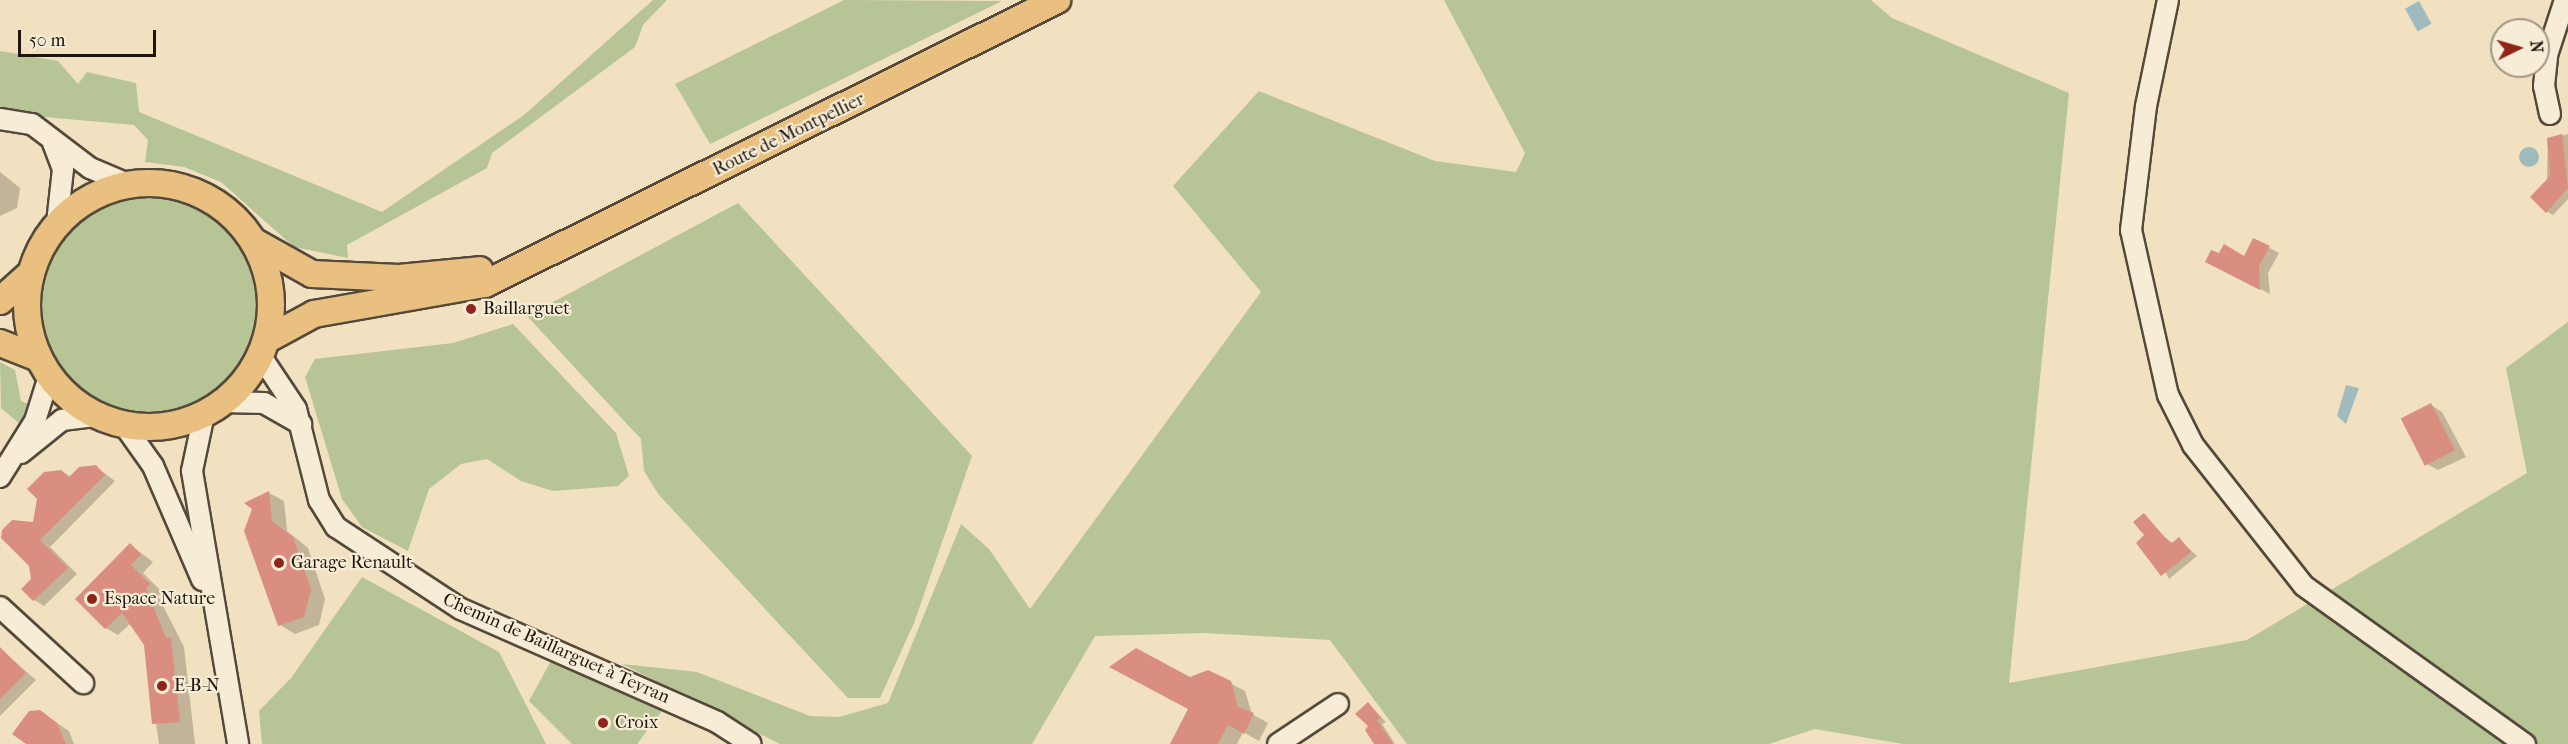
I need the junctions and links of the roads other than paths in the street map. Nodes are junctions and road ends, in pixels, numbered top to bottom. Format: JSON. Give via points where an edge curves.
{"nodes":[{"id":1,"x":1057,"y":0,"type":"edge"},
{"id":2,"x":2168,"y":0,"type":"edge"},
{"id":3,"x":2565,"y":0,"type":"edge"},
{"id":4,"x":2550,"y":114,"type":"dead end"},
{"id":5,"x":0,"y":120,"type":"edge"},
{"id":6,"x":50,"y":135,"type":"junction"},
{"id":7,"x":128,"y":184,"type":"junction"},
{"id":8,"x":57,"y":223,"type":"junction"},
{"id":9,"x":255,"y":242,"type":"junction"},
{"id":10,"x":520,"y":268,"type":"junction"},
{"id":11,"x":31,"y":273,"type":"junction"},
{"id":12,"x":0,"y":301,"type":"edge"},
{"id":13,"x":0,"y":343,"type":"edge"},
{"id":14,"x":263,"y":347,"type":"junction"},
{"id":15,"x":44,"y":367,"type":"junction"},
{"id":16,"x":213,"y":408,"type":"junction"},
{"id":17,"x":97,"y":416,"type":"junction"},
{"id":18,"x":124,"y":425,"type":"junction"},
{"id":19,"x":302,"y":425,"type":"junction"},
{"id":20,"x":6,"y":460,"type":"edge"},
{"id":21,"x":0,"y":477,"type":"edge"},
{"id":22,"x":213,"y":602,"type":"junction"},
{"id":23,"x":0,"y":607,"type":"edge"},
{"id":24,"x":83,"y":682,"type":"dead end"},
{"id":25,"x":1338,"y":704,"type":"dead end"},
{"id":26,"x":238,"y":744,"type":"edge"},
{"id":27,"x":751,"y":744,"type":"edge"},
{"id":28,"x":1278,"y":744,"type":"edge"},
{"id":29,"x":2525,"y":744,"type":"edge"}],
"edges":[{"from":1,"to":10,"type":"main road","name":"Route de Montpellier"},
{"from":2,"to":29,"type":"street","via":[[2146,106],[2131,230],[2168,396],[2193,445],[2304,586]]},
{"from":3,"to":4,"type":"street","via":[[2547,55],[2544,86]]},
{"from":5,"to":6,"type":"street","via":[[32,124]]},
{"from":6,"to":7,"type":"street","via":[[83,164]]},
{"from":6,"to":8,"type":"street","via":[[63,169]]},
{"from":7,"to":8,"type":"main road","name":"Route de Montpellier","via":[[93,196]]},
{"from":7,"to":9,"type":"main road","name":"Route de Montpellier","via":[[171,184],[203,195]]},
{"from":8,"to":11,"type":"main road"},
{"from":9,"to":10,"type":"main road","name":"Route de Montpellier","via":[[312,274],[399,278]]},
{"from":9,"to":14,"type":"main road","via":[[270,292]]},
{"from":10,"to":14,"type":"main road","name":"Route de Montpellier","via":[[443,294],[314,314]]},
{"from":11,"to":12,"type":"main road"},
{"from":11,"to":15,"type":"main road","via":[[27,314]]},
{"from":13,"to":15,"type":"main road"},
{"from":14,"to":16,"type":"main road","via":[[244,382]]},
{"from":14,"to":19,"type":"street","name":"Chemin de Baillarguet à Teyran"},
{"from":15,"to":17,"type":"main road"},
{"from":15,"to":20,"type":"street","via":[[35,421]]},
{"from":16,"to":18,"type":"main road","via":[[168,426]]},
{"from":16,"to":19,"type":"street","via":[[264,403]]},
{"from":16,"to":22,"type":"street","via":[[192,471]]},
{"from":17,"to":18,"type":"main road"},
{"from":17,"to":20,"type":"street","via":[[62,420]]},
{"from":18,"to":22,"type":"street","via":[[153,466]]},
{"from":19,"to":27,"type":"street","name":"Chemin de Baillarguet à Teyran","via":[[322,510],[345,534],[461,609],[701,714]]},
{"from":20,"to":21,"type":"street"},
{"from":22,"to":26,"type":"street","via":[[232,685]]},
{"from":23,"to":24,"type":"street"},
{"from":25,"to":28,"type":"street"}]}
